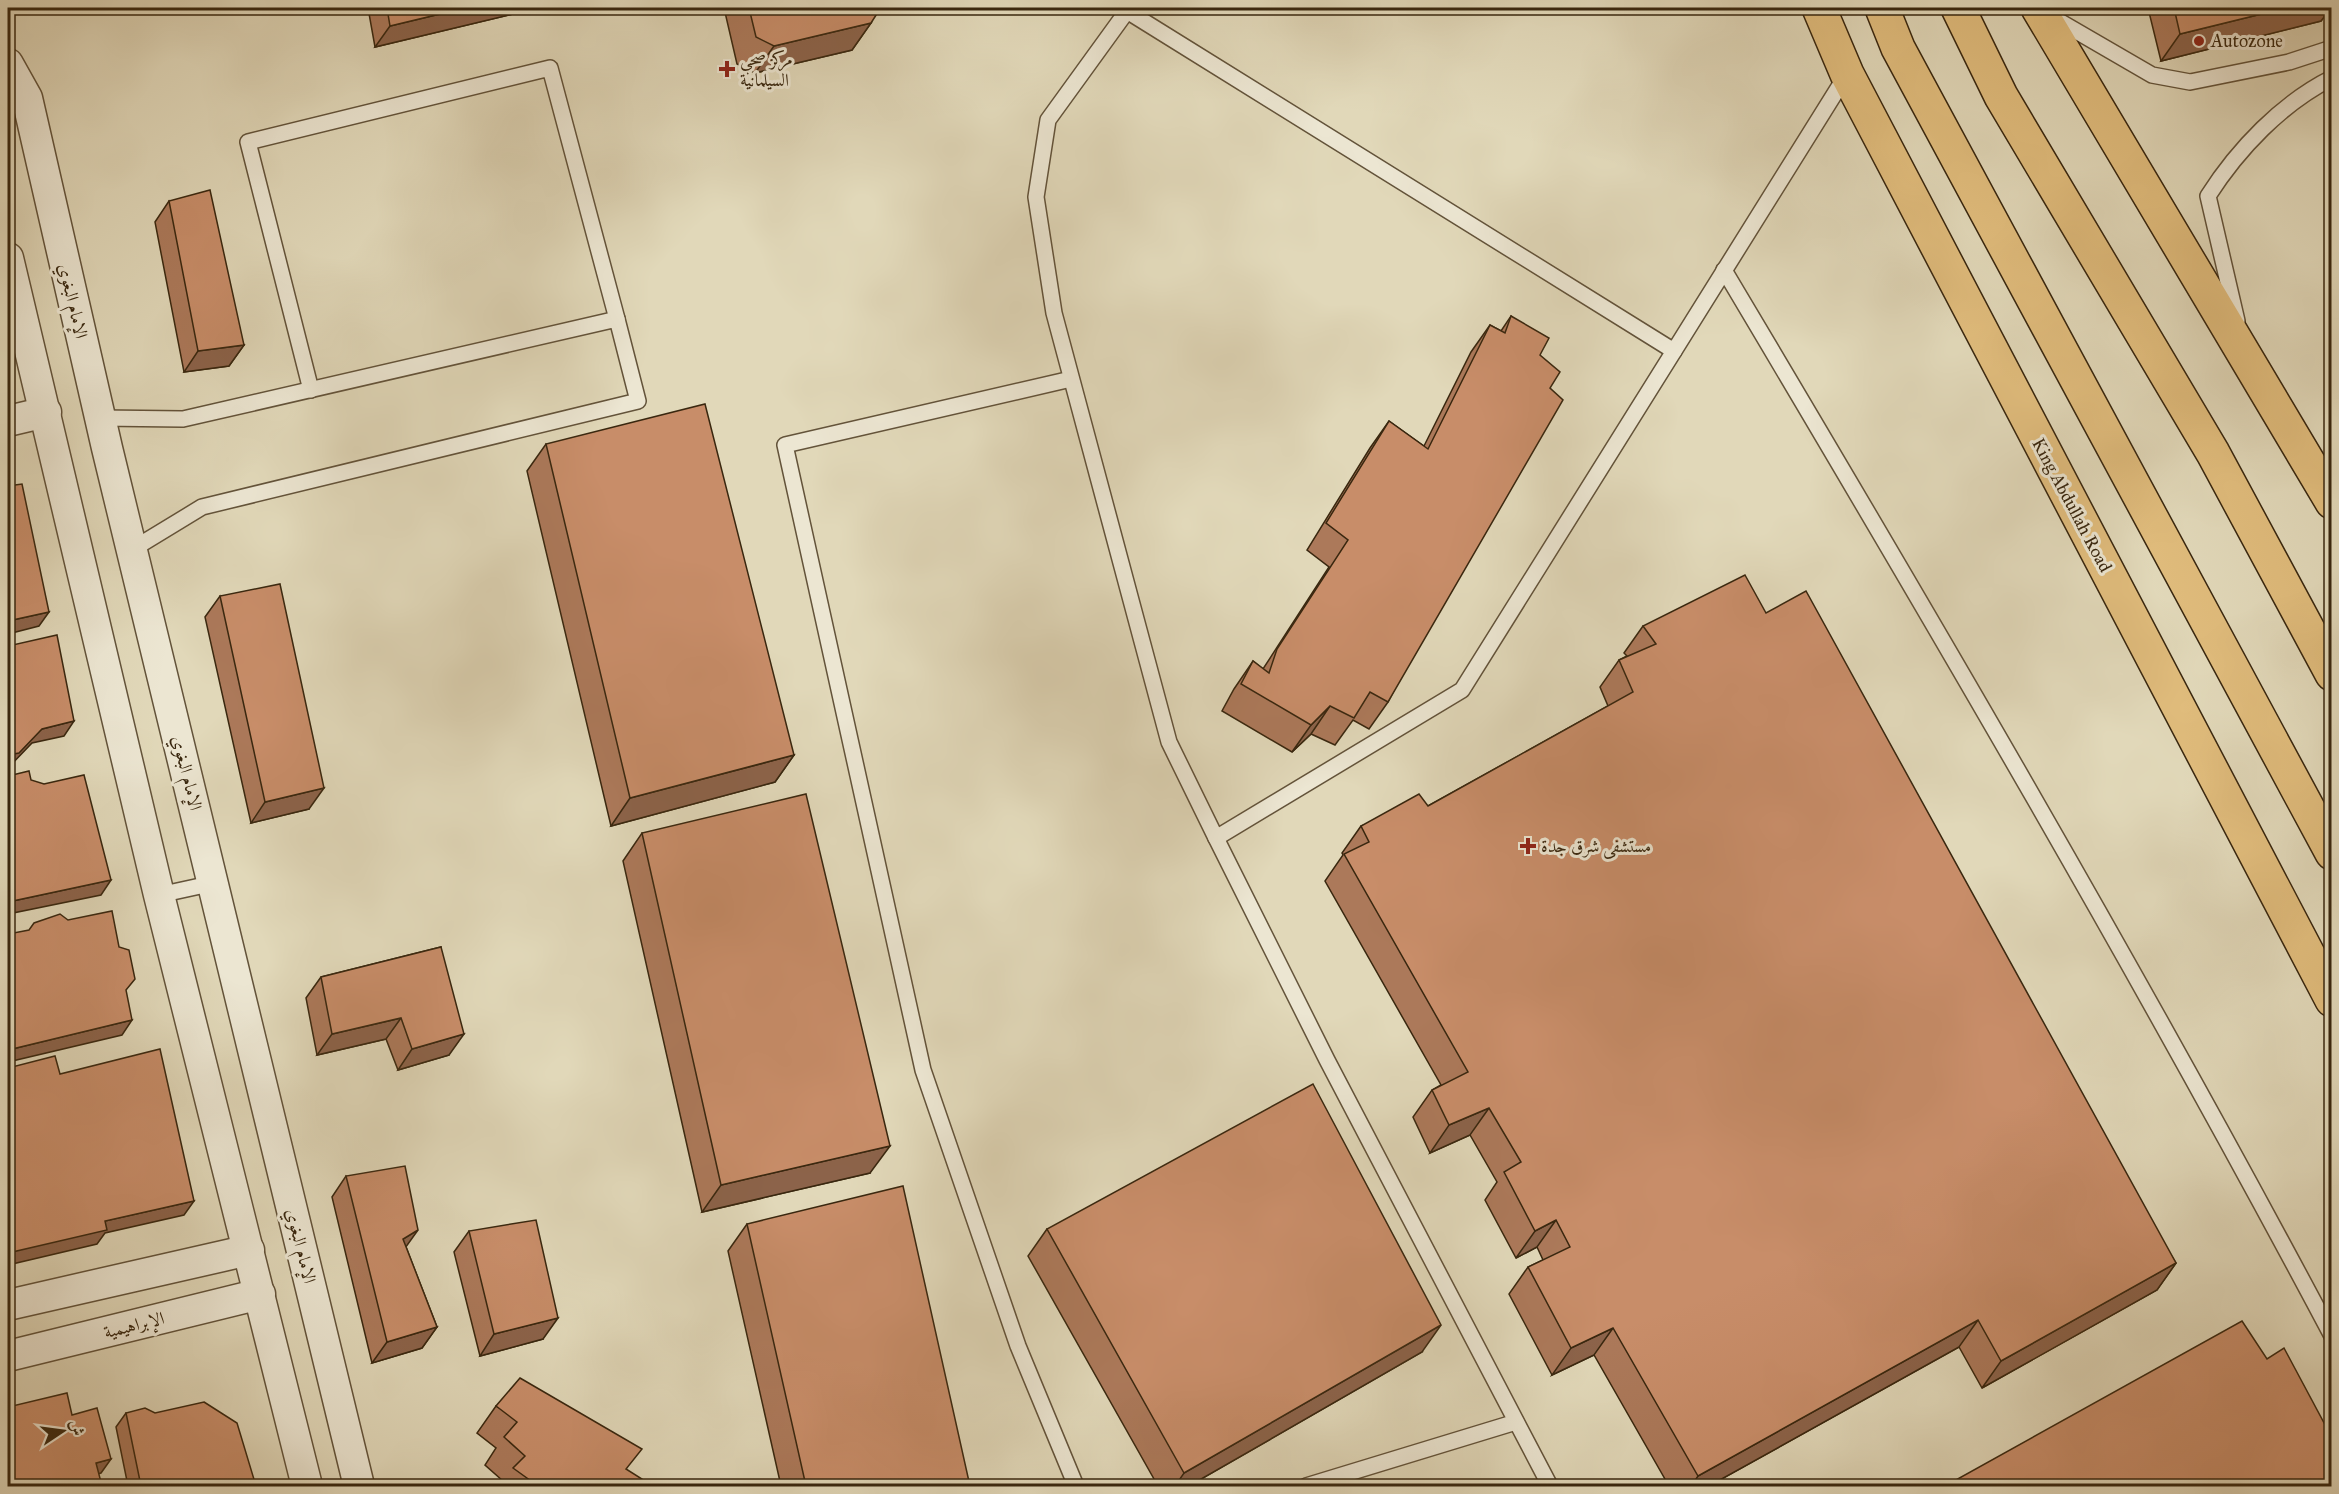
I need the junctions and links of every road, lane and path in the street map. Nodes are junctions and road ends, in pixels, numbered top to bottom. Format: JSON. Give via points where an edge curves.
{"nodes":[{"id":1,"x":1819,"y":8,"type":"edge"},
{"id":2,"x":1882,"y":8,"type":"edge"},
{"id":3,"x":1958,"y":8,"type":"edge"},
{"id":4,"x":2038,"y":8,"type":"edge"},
{"id":5,"x":1126,"y":9,"type":"edge"},
{"id":6,"x":2331,"y":48,"type":"edge"},
{"id":7,"x":8,"y":64,"type":"edge"},
{"id":8,"x":1846,"y":74,"type":"junction"},
{"id":9,"x":2331,"y":78,"type":"edge"},
{"id":10,"x":8,"y":258,"type":"edge"},
{"id":11,"x":1724,"y":270,"type":"junction"},
{"id":12,"x":617,"y":319,"type":"junction"},
{"id":13,"x":1674,"y":351,"type":"junction"},
{"id":14,"x":2244,"y":354,"type":"junction"},
{"id":15,"x":20,"y":367,"type":"edge"},
{"id":16,"x":1071,"y":379,"type":"junction"},
{"id":17,"x":311,"y":390,"type":"junction"},
{"id":18,"x":46,"y":412,"type":"junction"},
{"id":19,"x":100,"y":418,"type":"junction"},
{"id":20,"x":8,"y":421,"type":"edge"},
{"id":21,"x":2331,"y":502,"type":"edge"},
{"id":22,"x":133,"y":549,"type":"junction"},
{"id":23,"x":2331,"y":674,"type":"edge"},
{"id":24,"x":1216,"y":838,"type":"junction"},
{"id":25,"x":2331,"y":853,"type":"edge"},
{"id":26,"x":214,"y":883,"type":"junction"},
{"id":27,"x":159,"y":895,"type":"junction"},
{"id":28,"x":2331,"y":1000,"type":"edge"},
{"id":29,"x":249,"y":1250,"type":"junction"},
{"id":30,"x":260,"y":1294,"type":"junction"},
{"id":31,"x":8,"y":1305,"type":"edge"},
{"id":32,"x":2331,"y":1336,"type":"edge"},
{"id":33,"x":8,"y":1356,"type":"edge"},
{"id":34,"x":1516,"y":1422,"type":"junction"},
{"id":35,"x":307,"y":1486,"type":"edge"},
{"id":36,"x":359,"y":1486,"type":"edge"},
{"id":37,"x":1076,"y":1486,"type":"edge"},
{"id":38,"x":1306,"y":1486,"type":"edge"},
{"id":39,"x":1550,"y":1486,"type":"edge"}],
"edges":[{"from":1,"to":8,"type":"main road","name":"King Abdullah Road"},
{"from":2,"to":25,"type":"main road","via":[[1904,59]]},
{"from":3,"to":23,"type":"main road","via":[[2001,96],[2213,453]]},
{"from":4,"to":6,"type":"lane","via":[[2152,75],[2190,82],[2289,62]]},
{"from":4,"to":14,"type":"main road"},
{"from":5,"to":13,"type":"lane"},
{"from":5,"to":16,"type":"lane","via":[[1048,120],[1036,197],[1054,313]]},
{"from":7,"to":19,"type":"street","name":"الإمام البغوي","via":[[27,98]]},
{"from":8,"to":11,"type":"lane"},
{"from":8,"to":28,"type":"main road","name":"King Abdullah Road"},
{"from":9,"to":14,"type":"lane","via":[[2306,91],[2230,161],[2208,196]]},
{"from":10,"to":15,"type":"street"},
{"from":11,"to":13,"type":"lane"},
{"from":11,"to":32,"type":"lane","via":[[1982,704]]},
{"from":12,"to":17,"type":"lane"},
{"from":12,"to":17,"type":"lane","via":[[550,68],[248,142]]},
{"from":12,"to":22,"type":"lane","via":[[638,401],[202,507]]},
{"from":13,"to":24,"type":"lane","via":[[1462,690]]},
{"from":14,"to":21,"type":"main road"},
{"from":15,"to":18,"type":"street"},
{"from":16,"to":24,"type":"lane","via":[[1169,742]]},
{"from":16,"to":37,"type":"lane","via":[[785,446],[923,1070],[1018,1346]]},
{"from":17,"to":19,"type":"lane","via":[[183,419]]},
{"from":18,"to":20,"type":"street"},
{"from":18,"to":27,"type":"street"},
{"from":19,"to":22,"type":"street","name":"الإمام البغوي"},
{"from":22,"to":26,"type":"street","name":"الإمام البغوي"},
{"from":24,"to":34,"type":"lane"},
{"from":26,"to":27,"type":"lane"},
{"from":26,"to":36,"type":"street","name":"الإمام البغوي"},
{"from":27,"to":29,"type":"street"},
{"from":29,"to":30,"type":"street"},
{"from":29,"to":31,"type":"street"},
{"from":30,"to":33,"type":"street","name":"الإبراهيمية"},
{"from":30,"to":35,"type":"street"},
{"from":34,"to":38,"type":"lane"},
{"from":34,"to":39,"type":"lane"}]}
